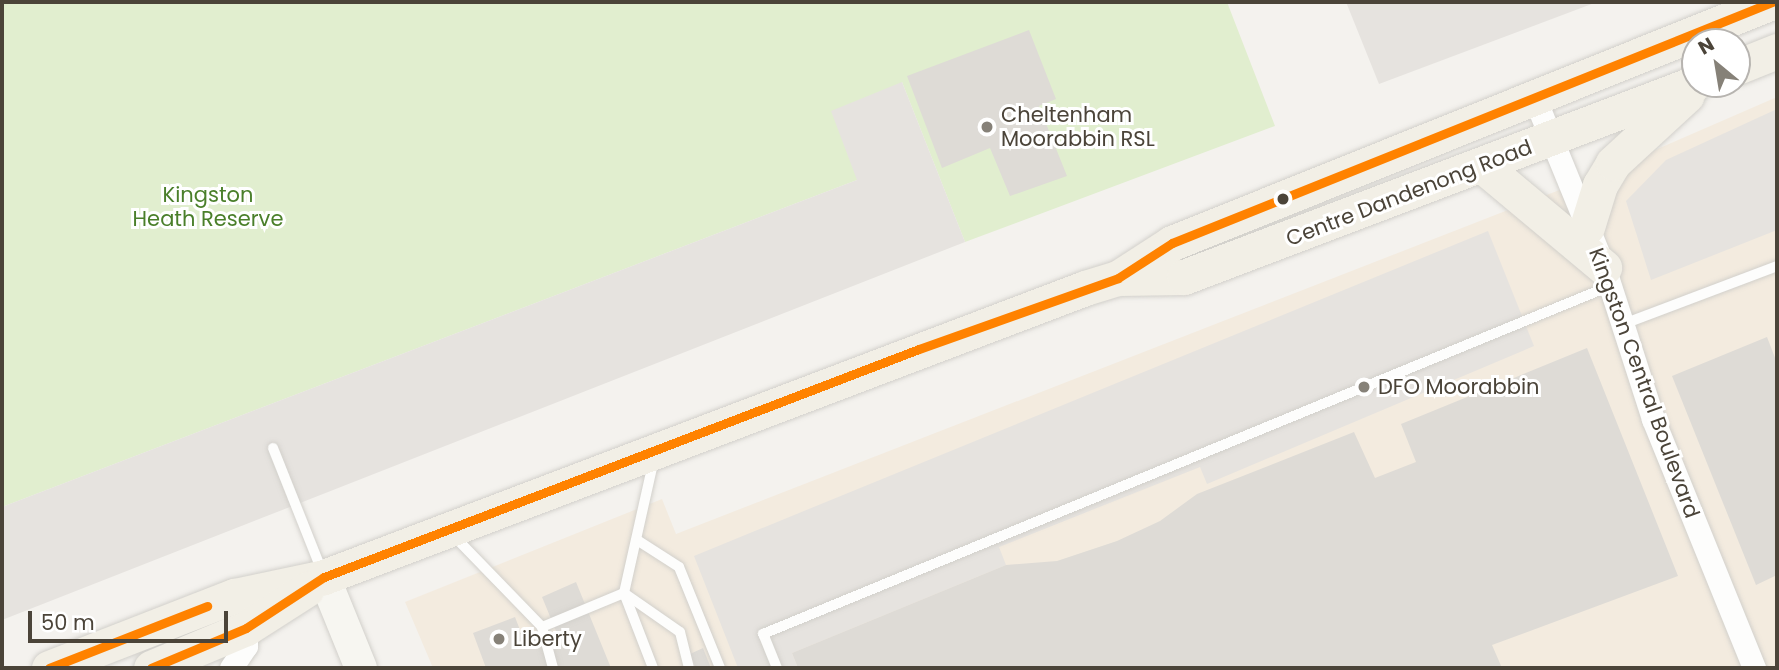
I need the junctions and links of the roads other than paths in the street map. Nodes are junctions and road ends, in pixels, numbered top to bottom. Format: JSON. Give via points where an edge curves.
{"nodes":[{"id":1,"x":1772,"y":2,"type":"edge"},
{"id":2,"x":1777,"y":51,"type":"edge"},
{"id":3,"x":1751,"y":61,"type":"edge"},
{"id":4,"x":1681,"y":88,"type":"edge"},
{"id":5,"x":1685,"y":98,"type":"edge"},
{"id":6,"x":1535,"y":99,"type":"junction"},
{"id":7,"x":1552,"y":139,"type":"junction"},
{"id":8,"x":1483,"y":166,"type":"junction"},
{"id":9,"x":1587,"y":227,"type":"junction"},
{"id":10,"x":1777,"y":266,"type":"edge"},
{"id":11,"x":1607,"y":276,"type":"junction"},
{"id":12,"x":1118,"y":278,"type":"junction"},
{"id":13,"x":1621,"y":325,"type":"junction"},
{"id":14,"x":273,"y":448,"type":"dead end"},
{"id":15,"x":656,"y":449,"type":"junction"},
{"id":16,"x":447,"y":529,"type":"junction"},
{"id":17,"x":637,"y":540,"type":"junction"},
{"id":18,"x":324,"y":577,"type":"junction"},
{"id":19,"x":624,"y":593,"type":"junction"},
{"id":20,"x":542,"y":627,"type":"junction"},
{"id":21,"x":246,"y":628,"type":"junction"},
{"id":22,"x":49,"y":668,"type":"edge"},
{"id":23,"x":151,"y":668,"type":"edge"},
{"id":24,"x":231,"y":668,"type":"edge"},
{"id":25,"x":361,"y":668,"type":"edge"},
{"id":26,"x":552,"y":668,"type":"edge"},
{"id":27,"x":653,"y":668,"type":"edge"},
{"id":28,"x":689,"y":668,"type":"edge"},
{"id":29,"x":720,"y":668,"type":"edge"},
{"id":30,"x":777,"y":668,"type":"edge"},
{"id":31,"x":1754,"y":668,"type":"edge"}],
"edges":[{"from":1,"to":6,"type":"main road","name":"Centre Dandenong Road"},
{"from":2,"to":3,"type":"main road"},
{"from":4,"to":7,"type":"main road","name":"Centre Dandenong Road"},
{"from":5,"to":9,"type":"main road","via":[[1613,163],[1600,185]]},
{"from":6,"to":7,"type":"street","name":"Kingston Central Boulevard"},
{"from":6,"to":12,"type":"main road","name":"Centre Dandenong Road","via":[[1172,243]]},
{"from":7,"to":8,"type":"main road","name":"Centre Dandenong Road"},
{"from":7,"to":9,"type":"street","name":"Kingston Central Boulevard"},
{"from":8,"to":11,"type":"main road"},
{"from":8,"to":12,"type":"main road","name":"Centre Dandenong Road","via":[[1184,277]]},
{"from":9,"to":11,"type":"street","name":"Kingston Central Boulevard"},
{"from":10,"to":13,"type":"lane"},
{"from":11,"to":13,"type":"street","name":"Kingston Central Boulevard"},
{"from":11,"to":30,"type":"lane","via":[[763,634]]},
{"from":12,"to":15,"type":"main road","name":"Centre Dandenong Road"},
{"from":13,"to":31,"type":"street","name":"Kingston Central Boulevard","via":[[1653,419]]},
{"from":14,"to":18,"type":"lane"},
{"from":15,"to":16,"type":"main road","name":"Centre Dandenong Road"},
{"from":15,"to":17,"type":"lane"},
{"from":16,"to":18,"type":"main road","name":"Centre Dandenong Road"},
{"from":16,"to":20,"type":"lane"},
{"from":17,"to":19,"type":"lane"},
{"from":17,"to":29,"type":"lane","via":[[679,567]]},
{"from":18,"to":21,"type":"main road","name":"Centre Dandenong Road"},
{"from":18,"to":22,"type":"main road","name":"Centre Dandenong Road","via":[[234,596]]},
{"from":18,"to":25,"type":"main road"},
{"from":19,"to":20,"type":"lane"},
{"from":19,"to":27,"type":"lane"},
{"from":19,"to":28,"type":"lane","via":[[680,632]]},
{"from":20,"to":26,"type":"lane"},
{"from":21,"to":23,"type":"main road","name":"Centre Dandenong Road"},
{"from":21,"to":24,"type":"street","via":[[246,646]]}]}
